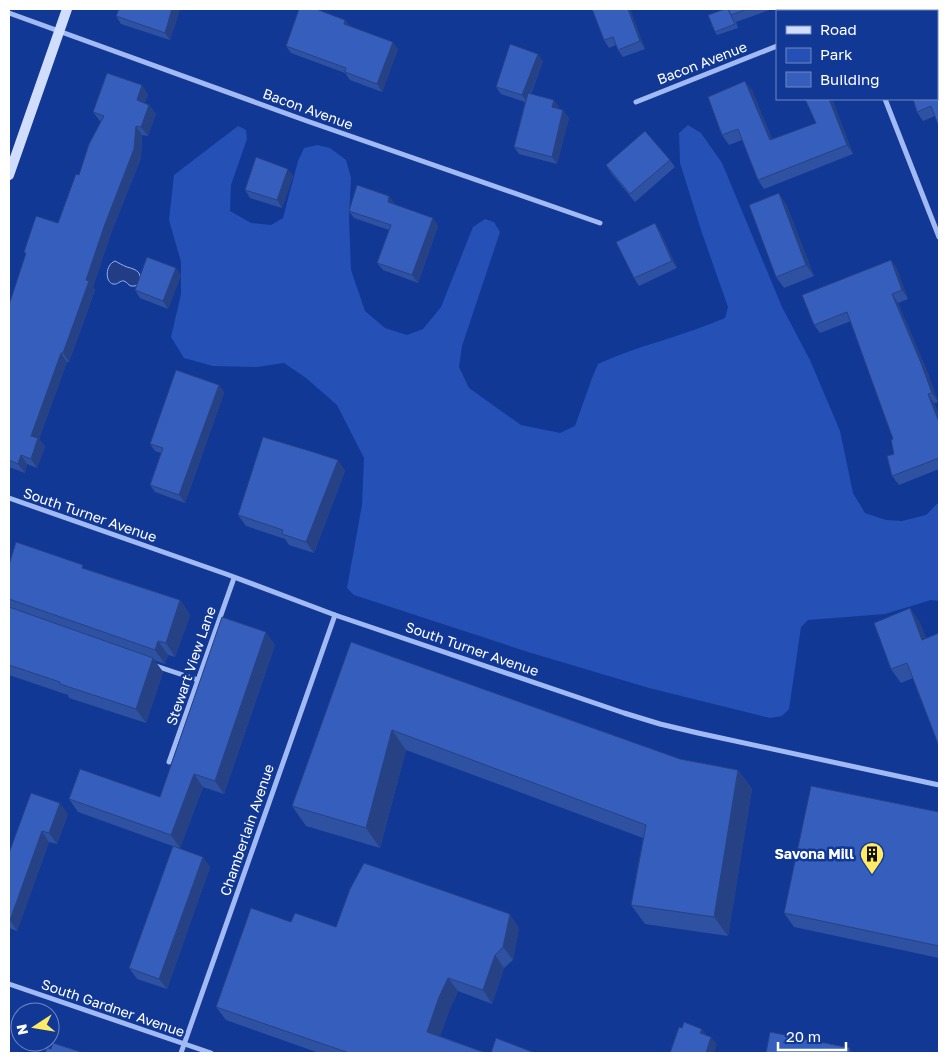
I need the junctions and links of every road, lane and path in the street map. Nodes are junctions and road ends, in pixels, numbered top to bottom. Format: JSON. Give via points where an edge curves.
{"nodes":[{"id":1,"x":67,"y":9,"type":"edge"},
{"id":2,"x":9,"y":13,"type":"edge"},
{"id":3,"x":59,"y":32,"type":"junction"},
{"id":4,"x":776,"y":46,"type":"edge"},
{"id":5,"x":885,"y":100,"type":"edge"},
{"id":6,"x":636,"y":102,"type":"dead end"},
{"id":7,"x":9,"y":175,"type":"edge"},
{"id":8,"x":600,"y":224,"type":"dead end"},
{"id":9,"x":939,"y":237,"type":"edge"},
{"id":10,"x":9,"y":498,"type":"edge"},
{"id":11,"x":234,"y":578,"type":"junction"},
{"id":12,"x":335,"y":615,"type":"junction"},
{"id":13,"x":147,"y":662,"type":"edge"},
{"id":14,"x":198,"y":680,"type":"junction"},
{"id":15,"x":169,"y":762,"type":"dead end"},
{"id":16,"x":939,"y":785,"type":"edge"},
{"id":17,"x":9,"y":984,"type":"edge"},
{"id":18,"x":185,"y":1044,"type":"junction"},
{"id":19,"x":181,"y":1053,"type":"edge"},
{"id":20,"x":211,"y":1053,"type":"edge"}],
"edges":[{"from":1,"to":3,"type":"street"},
{"from":2,"to":3,"type":"street","name":"Bacon Avenue"},
{"from":3,"to":7,"type":"street"},
{"from":3,"to":8,"type":"street","name":"Bacon Avenue"},
{"from":4,"to":6,"type":"street","name":"Bacon Avenue"},
{"from":5,"to":9,"type":"street"},
{"from":10,"to":11,"type":"street","name":"South Turner Avenue"},
{"from":11,"to":12,"type":"street","name":"South Turner Avenue"},
{"from":11,"to":14,"type":"street","name":"Stewart View Lane"},
{"from":12,"to":16,"type":"street","name":"South Turner Avenue","via":[[660,724]]},
{"from":12,"to":18,"type":"street","name":"Chamberlain Avenue"},
{"from":13,"to":14,"type":"street"},
{"from":14,"to":15,"type":"street","name":"Stewart View Lane"},
{"from":17,"to":18,"type":"street","name":"South Gardner Avenue"},
{"from":18,"to":19,"type":"street","name":"Chamberlain Avenue"},
{"from":18,"to":20,"type":"street","name":"South Gardner Avenue"}]}
